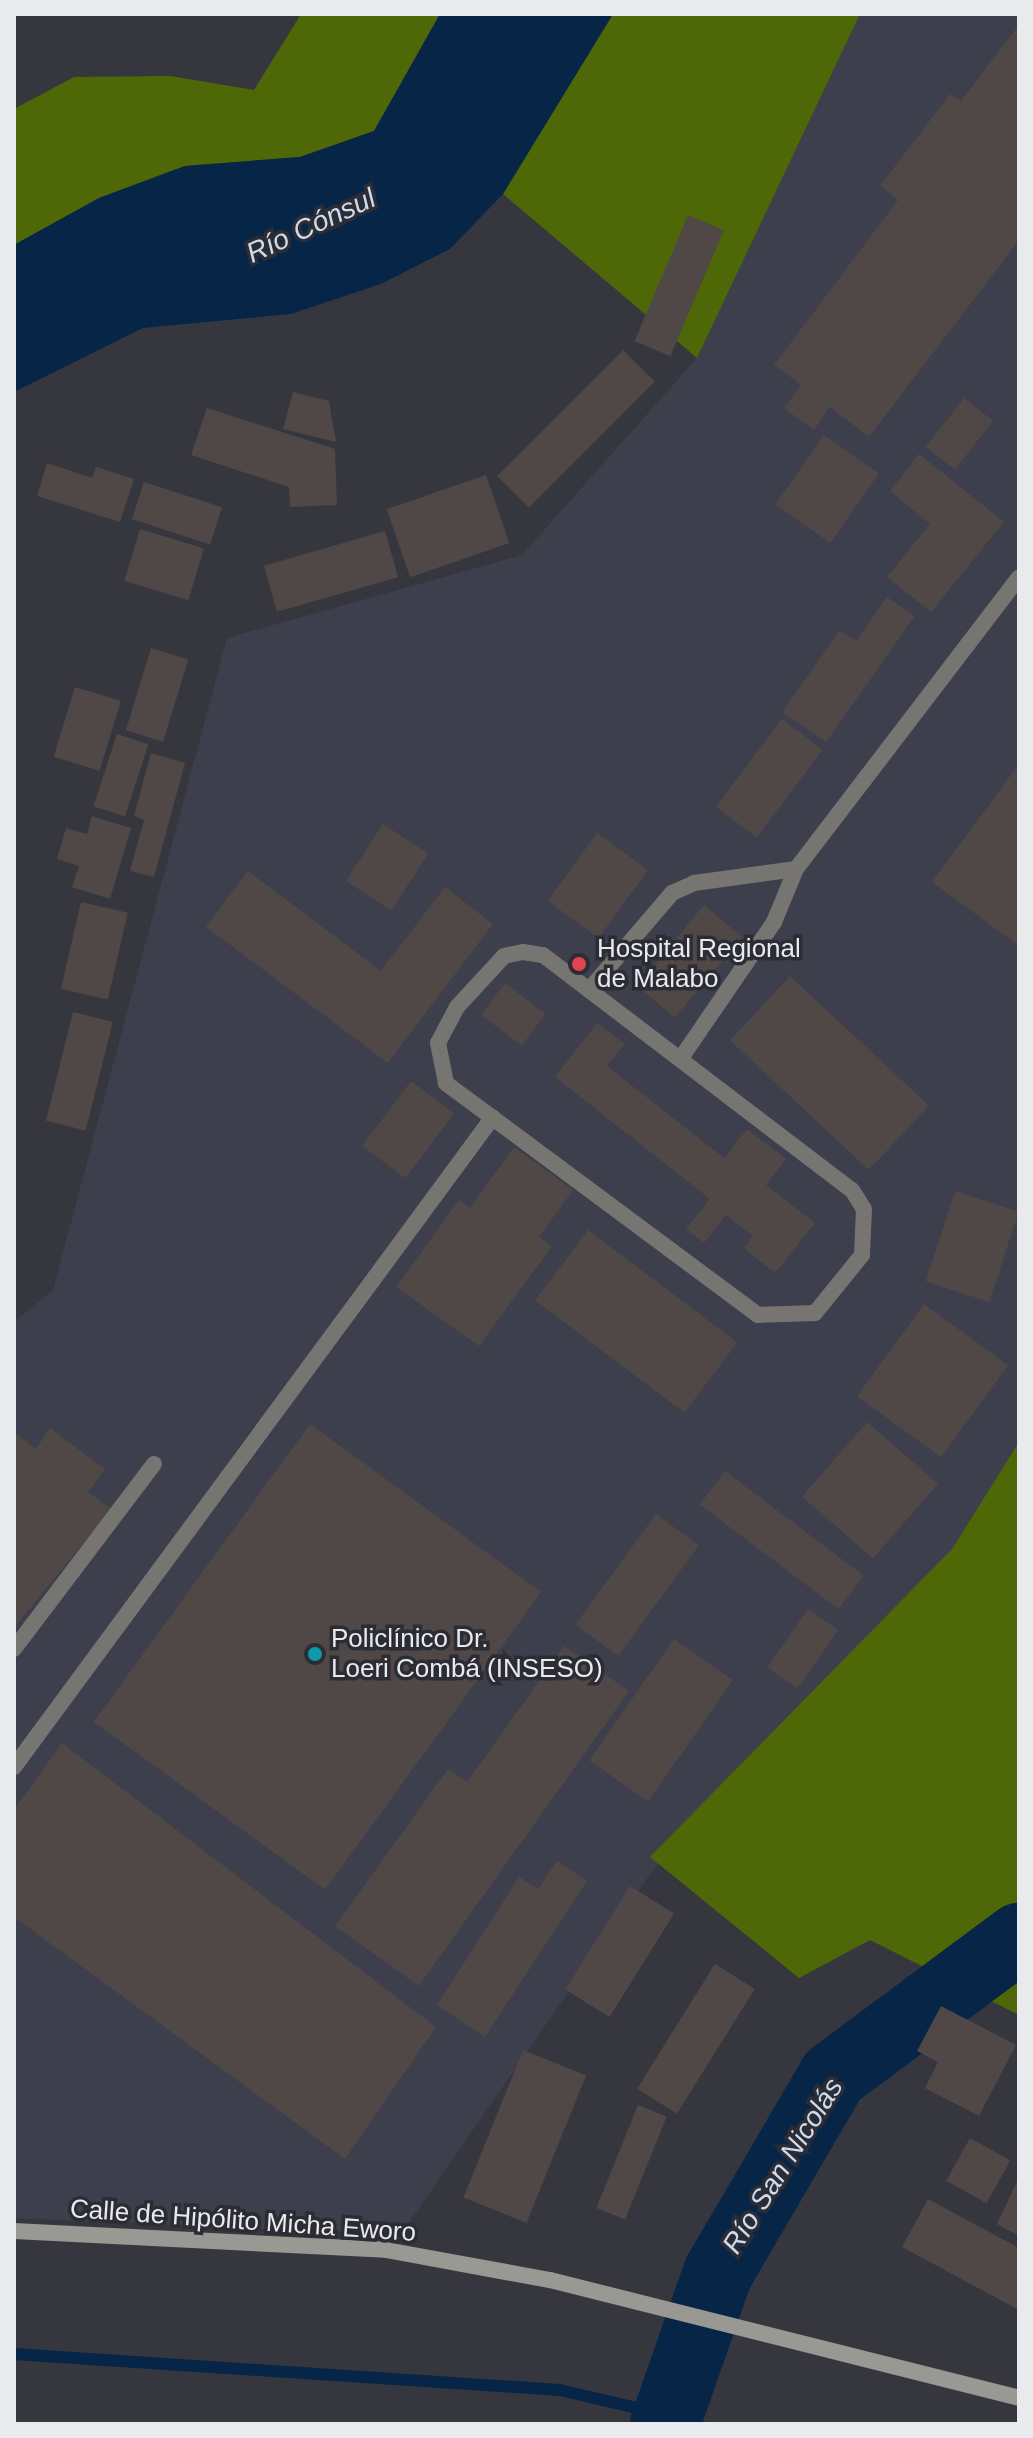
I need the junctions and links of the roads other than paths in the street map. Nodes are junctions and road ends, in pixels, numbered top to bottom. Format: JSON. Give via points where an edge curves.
{"nodes":[{"id":1,"x":1019,"y":577,"type":"edge"},
{"id":2,"x":796,"y":869,"type":"junction"},
{"id":3,"x":589,"y":990,"type":"junction"},
{"id":4,"x":681,"y":1058,"type":"junction"},
{"id":5,"x":493,"y":1117,"type":"junction"},
{"id":6,"x":154,"y":1464,"type":"dead end"},
{"id":7,"x":14,"y":1649,"type":"edge"},
{"id":8,"x":14,"y":1767,"type":"edge"},
{"id":9,"x":14,"y":2231,"type":"edge"},
{"id":10,"x":1019,"y":2398,"type":"edge"}],
"edges":[{"from":1,"to":2,"type":"lane"},
{"from":2,"to":3,"type":"lane","via":[[694,883],[672,893]]},
{"from":2,"to":4,"type":"lane","via":[[774,922]]},
{"from":3,"to":4,"type":"lane"},
{"from":3,"to":5,"type":"lane","via":[[543,955],[523,952],[504,956],[479,978],[438,1043],[437,1064],[446,1083]]},
{"from":4,"to":5,"type":"lane","via":[[852,1190],[864,1209],[862,1255],[815,1313],[758,1315]]},
{"from":5,"to":8,"type":"lane"},
{"from":6,"to":7,"type":"lane"},
{"from":9,"to":10,"type":"main road","name":"Calle de Hipólito Micha Eworo","via":[[386,2250],[655,2307]]}]}
